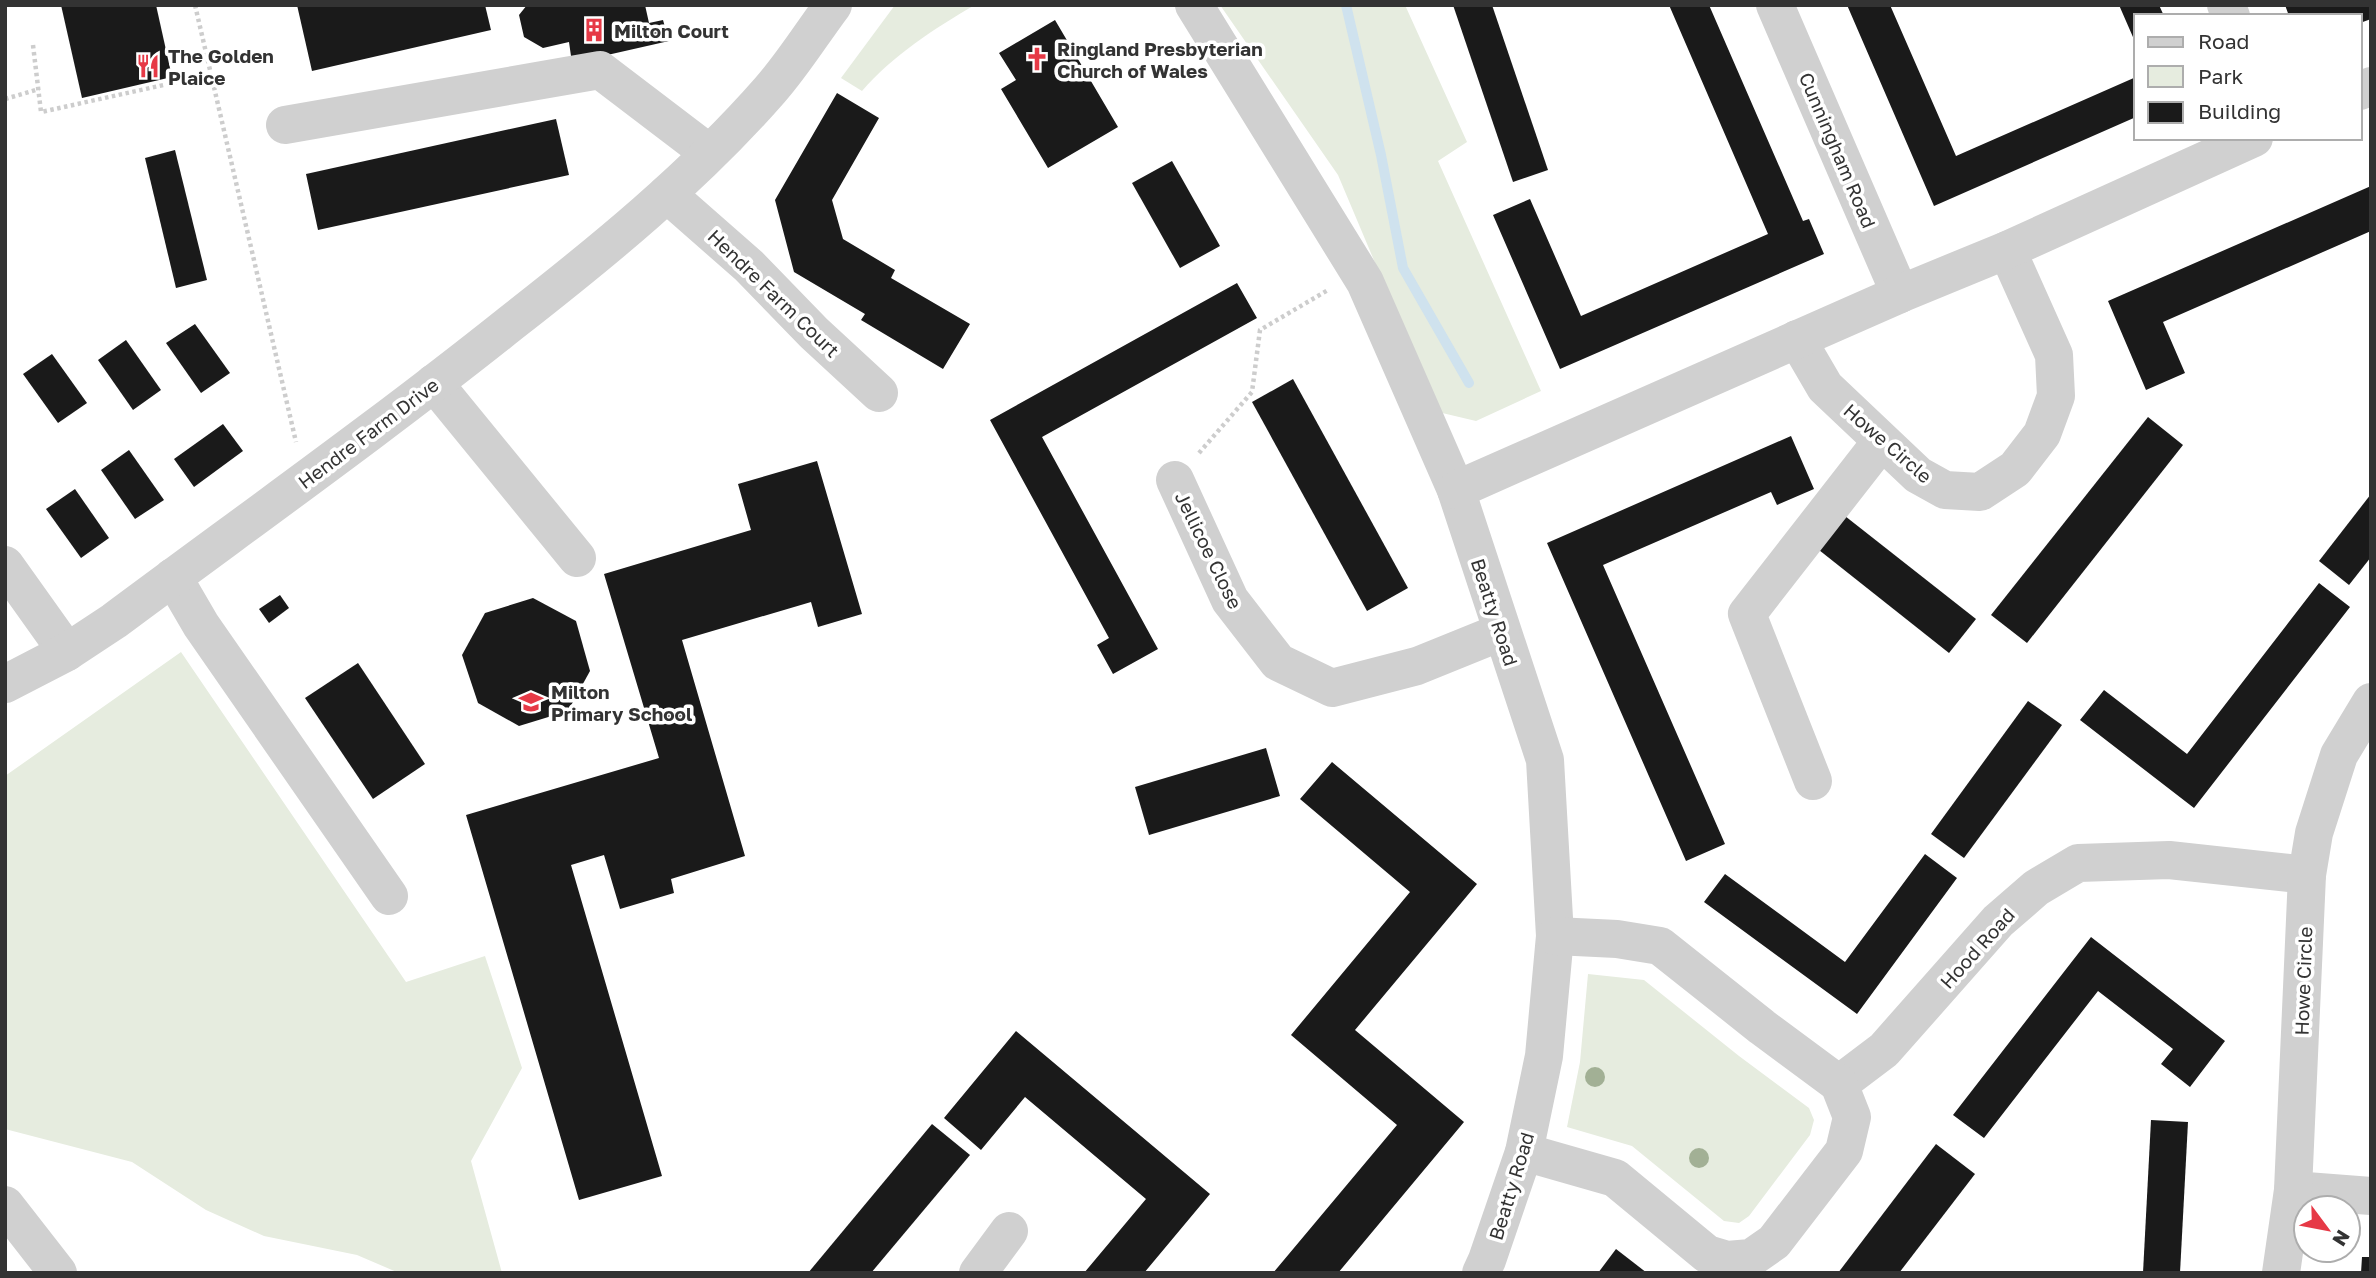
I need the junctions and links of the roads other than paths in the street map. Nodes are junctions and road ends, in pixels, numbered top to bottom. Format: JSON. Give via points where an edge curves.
{"nodes":[{"id":1,"x":833,"y":5,"type":"edge"},
{"id":2,"x":1194,"y":5,"type":"edge"},
{"id":3,"x":1775,"y":5,"type":"edge"},
{"id":4,"x":285,"y":125,"type":"dead end"},
{"id":5,"x":2250,"y":140,"type":"edge"},
{"id":6,"x":709,"y":153,"type":"junction"},
{"id":7,"x":667,"y":194,"type":"junction"},
{"id":8,"x":2007,"y":250,"type":"junction"},
{"id":9,"x":1900,"y":294,"type":"junction"},
{"id":10,"x":1797,"y":339,"type":"junction"},
{"id":11,"x":434,"y":383,"type":"junction"},
{"id":12,"x":879,"y":393,"type":"dead end"},
{"id":13,"x":1881,"y":442,"type":"junction"},
{"id":14,"x":1175,"y":480,"type":"road end"},
{"id":15,"x":1456,"y":490,"type":"junction"},
{"id":16,"x":577,"y":558,"type":"dead end"},
{"id":17,"x":5,"y":565,"type":"edge"},
{"id":18,"x":173,"y":577,"type":"junction"},
{"id":19,"x":1501,"y":632,"type":"junction"},
{"id":20,"x":67,"y":653,"type":"junction"},
{"id":21,"x":5,"y":684,"type":"edge"},
{"id":22,"x":2371,"y":702,"type":"edge"},
{"id":23,"x":1813,"y":781,"type":"dead end"},
{"id":24,"x":2307,"y":875,"type":"junction"},
{"id":25,"x":389,"y":896,"type":"dead end"},
{"id":26,"x":1555,"y":936,"type":"junction"},
{"id":27,"x":1839,"y":1084,"type":"junction"},
{"id":28,"x":1524,"y":1152,"type":"junction"},
{"id":29,"x":2293,"y":1190,"type":"junction"},
{"id":30,"x":2371,"y":1196,"type":"edge"},
{"id":31,"x":5,"y":1205,"type":"edge"},
{"id":32,"x":1009,"y":1231,"type":"dead end"},
{"id":33,"x":58,"y":1273,"type":"edge"},
{"id":34,"x":978,"y":1273,"type":"edge"},
{"id":35,"x":1480,"y":1273,"type":"edge"},
{"id":36,"x":2281,"y":1273,"type":"edge"}],
"edges":[{"from":1,"to":6,"type":"street","name":"Hendre Farm Drive","via":[[771,89]]},
{"from":2,"to":15,"type":"street","name":"Beatty Road","via":[[1365,282]]},
{"from":3,"to":9,"type":"street","name":"Cunningham Road"},
{"from":4,"to":6,"type":"street","via":[[600,70]]},
{"from":5,"to":8,"type":"street"},
{"from":6,"to":7,"type":"street","name":"Hendre Farm Drive"},
{"from":7,"to":11,"type":"street","name":"Hendre Farm Drive"},
{"from":7,"to":12,"type":"street","name":"Hendre Farm Court"},
{"from":8,"to":9,"type":"street"},
{"from":8,"to":13,"type":"street","name":"Howe Circle","via":[[2054,355],[2056,396],[2042,434],[2015,469],[1980,492],[1945,490],[1918,475]]},
{"from":9,"to":10,"type":"street"},
{"from":10,"to":13,"type":"street","name":"Howe Circle","via":[[1825,387]]},
{"from":10,"to":15,"type":"street"},
{"from":11,"to":16,"type":"street"},
{"from":11,"to":18,"type":"street","name":"Hendre Farm Drive"},
{"from":13,"to":23,"type":"street","via":[[1747,614]]},
{"from":14,"to":19,"type":"street","name":"Jellicoe Close","via":[[1230,600],[1278,662],[1332,688],[1417,666]]},
{"from":15,"to":19,"type":"street","name":"Beatty Road"},
{"from":17,"to":20,"type":"street"},
{"from":18,"to":20,"type":"street","name":"Hendre Farm Drive"},
{"from":18,"to":25,"type":"street","via":[[201,625]]},
{"from":19,"to":26,"type":"street","name":"Beatty Road","via":[[1545,760]]},
{"from":20,"to":21,"type":"street","name":"Hendre Farm Drive"},
{"from":22,"to":24,"type":"street","name":"Howe Circle","via":[[2339,755],[2314,834]]},
{"from":24,"to":27,"type":"street","name":"Hood Road","via":[[2169,860],[2078,863],[2036,888],[1998,921],[1884,1050]]},
{"from":24,"to":29,"type":"street","name":"Howe Circle"},
{"from":26,"to":27,"type":"street","via":[[1660,946]]},
{"from":26,"to":28,"type":"street","name":"Beatty Road","via":[[1544,1056]]},
{"from":27,"to":28,"type":"street","via":[[1852,1117],[1844,1151],[1774,1242],[1751,1258],[1727,1260],[1707,1254],[1615,1178]]},
{"from":28,"to":35,"type":"street","name":"Beatty Road"},
{"from":29,"to":30,"type":"street"},
{"from":29,"to":36,"type":"street","name":"Howe Circle"},
{"from":31,"to":33,"type":"street"},
{"from":32,"to":34,"type":"street"}]}
